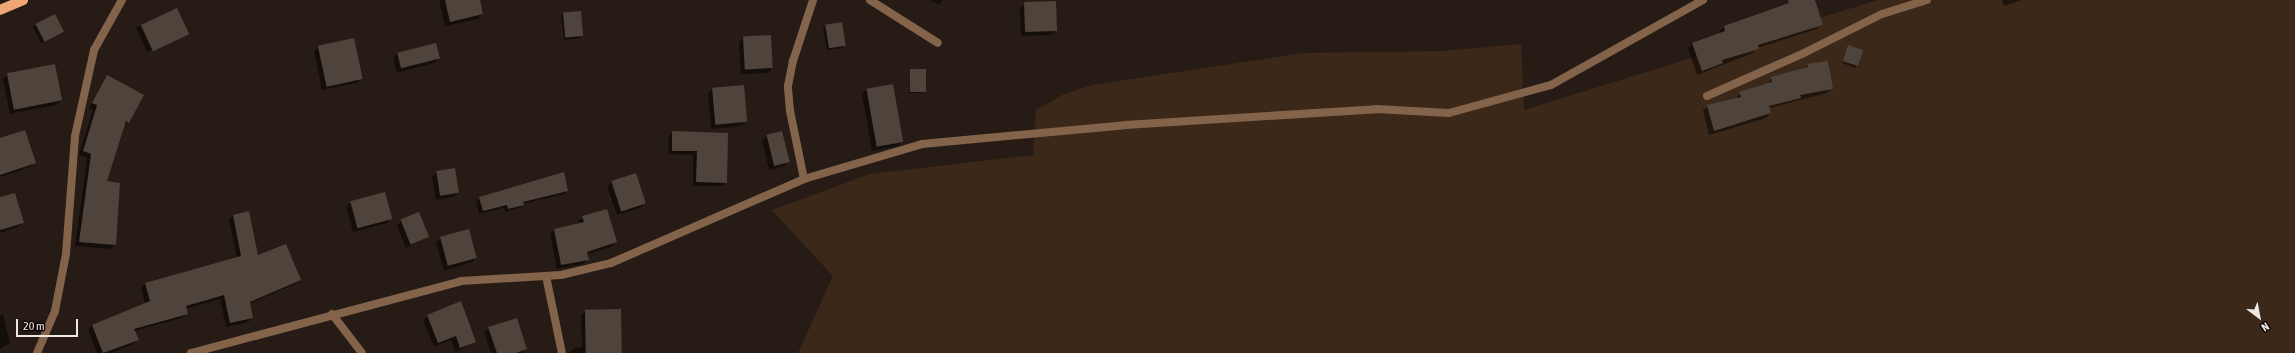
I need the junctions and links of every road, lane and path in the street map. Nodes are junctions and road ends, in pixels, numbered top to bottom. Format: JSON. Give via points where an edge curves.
{"nodes":[{"id":1,"x":23,"y":0,"type":"edge"},
{"id":2,"x":122,"y":0,"type":"edge"},
{"id":3,"x":813,"y":0,"type":"edge"},
{"id":4,"x":870,"y":0,"type":"edge"},
{"id":5,"x":1703,"y":0,"type":"edge"},
{"id":6,"x":1927,"y":0,"type":"edge"},
{"id":7,"x":0,"y":10,"type":"edge"},
{"id":8,"x":938,"y":43,"type":"dead end"},
{"id":9,"x":1707,"y":96,"type":"dead end"},
{"id":10,"x":804,"y":179,"type":"junction"},
{"id":11,"x":546,"y":276,"type":"junction"},
{"id":12,"x":332,"y":314,"type":"junction"},
{"id":13,"x":37,"y":353,"type":"edge"},
{"id":14,"x":191,"y":353,"type":"edge"},
{"id":15,"x":362,"y":353,"type":"edge"},
{"id":16,"x":562,"y":353,"type":"edge"}],
"edges":[{"from":1,"to":7,"type":"main road"},
{"from":2,"to":13,"type":"street","via":[[94,50],[75,136],[66,254],[55,311]]},
{"from":3,"to":10,"type":"street","via":[[793,61],[788,86],[790,111]]},
{"from":4,"to":8,"type":"street"},
{"from":5,"to":10,"type":"street","via":[[1551,85],[1449,114],[1376,108],[1125,126],[930,144]]},
{"from":6,"to":9,"type":"street","via":[[1882,14],[1804,53]]},
{"from":10,"to":11,"type":"street","via":[[611,263]]},
{"from":11,"to":12,"type":"street","via":[[461,281]]},
{"from":11,"to":16,"type":"street"},
{"from":12,"to":14,"type":"street"},
{"from":12,"to":15,"type":"street"}]}
